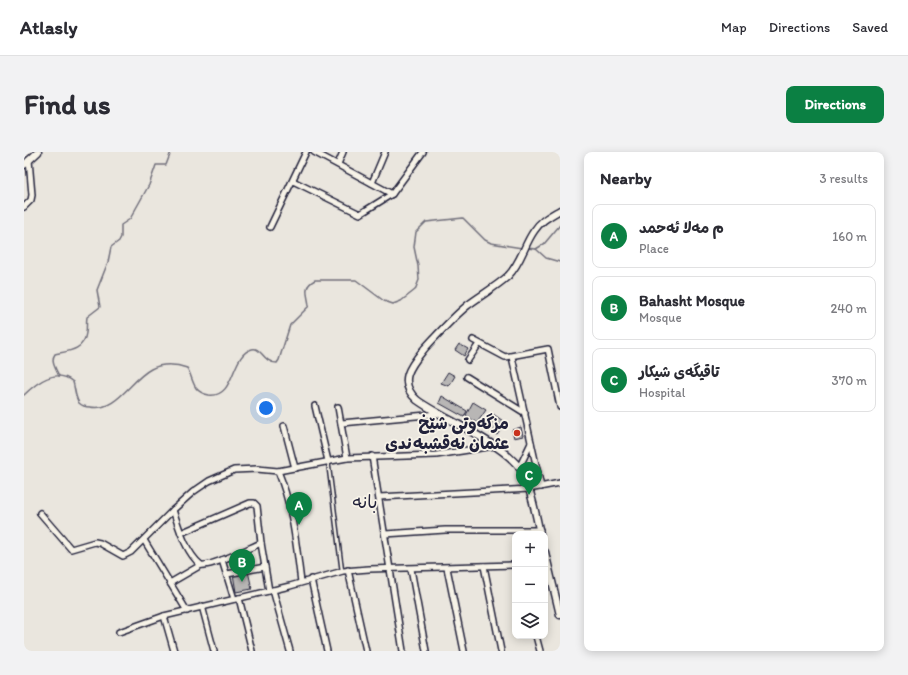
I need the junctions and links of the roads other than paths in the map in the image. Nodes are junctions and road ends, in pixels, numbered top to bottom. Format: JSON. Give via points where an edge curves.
{"nodes":[{"id":1,"x":38,"y":152,"type":"edge"},
{"id":2,"x":306,"y":152,"type":"edge"},
{"id":3,"x":314,"y":152,"type":"edge"},
{"id":4,"x":343,"y":152,"type":"edge"},
{"id":5,"x":385,"y":152,"type":"edge"},
{"id":6,"x":423,"y":152,"type":"edge"},
{"id":7,"x":26,"y":160,"type":"edge"},
{"id":8,"x":338,"y":164,"type":"junction"},
{"id":9,"x":24,"y":165,"type":"edge"},
{"id":10,"x":292,"y":181,"type":"junction"},
{"id":11,"x":372,"y":183,"type":"junction"},
{"id":12,"x":392,"y":194,"type":"junction"},
{"id":13,"x":24,"y":208,"type":"edge"},
{"id":14,"x":560,"y":210,"type":"edge"},
{"id":15,"x":270,"y":227,"type":"dead end"},
{"id":16,"x":473,"y":340,"type":"dead end"},
{"id":17,"x":479,"y":344,"type":"junction"},
{"id":18,"x":512,"y":357,"type":"junction"},
{"id":19,"x":468,"y":360,"type":"dead end"},
{"id":20,"x":467,"y":377,"type":"dead end"},
{"id":21,"x":560,"y":404,"type":"edge"},
{"id":22,"x":315,"y":406,"type":"dead end"},
{"id":23,"x":338,"y":406,"type":"dead end"},
{"id":24,"x":525,"y":413,"type":"junction"},
{"id":25,"x":437,"y":414,"type":"junction"},
{"id":26,"x":342,"y":423,"type":"junction"},
{"id":27,"x":284,"y":426,"type":"dead end"},
{"id":28,"x":531,"y":443,"type":"junction"},
{"id":29,"x":494,"y":446,"type":"junction"},
{"id":30,"x":372,"y":456,"type":"junction"},
{"id":31,"x":347,"y":458,"type":"junction"},
{"id":32,"x":328,"y":461,"type":"junction"},
{"id":33,"x":295,"y":468,"type":"junction"},
{"id":34,"x":520,"y":468,"type":"junction"},
{"id":35,"x":278,"y":471,"type":"junction"},
{"id":36,"x":560,"y":483,"type":"edge"},
{"id":37,"x":541,"y":487,"type":"junction"},
{"id":38,"x":529,"y":489,"type":"junction"},
{"id":39,"x":379,"y":497,"type":"junction"},
{"id":40,"x":173,"y":510,"type":"junction"},
{"id":41,"x":40,"y":513,"type":"dead end"},
{"id":42,"x":512,"y":531,"type":"edge"},
{"id":43,"x":540,"y":531,"type":"edge"},
{"id":44,"x":182,"y":533,"type":"junction"},
{"id":45,"x":385,"y":534,"type":"junction"},
{"id":46,"x":144,"y":540,"type":"junction"},
{"id":47,"x":261,"y":543,"type":"junction"},
{"id":48,"x":222,"y":560,"type":"junction"},
{"id":49,"x":201,"y":565,"type":"junction"},
{"id":50,"x":512,"y":565,"type":"edge"},
{"id":51,"x":484,"y":566,"type":"junction"},
{"id":52,"x":547,"y":567,"type":"edge"},
{"id":53,"x":265,"y":568,"type":"junction"},
{"id":54,"x":448,"y":568,"type":"junction"},
{"id":55,"x":390,"y":569,"type":"junction"},
{"id":56,"x":411,"y":569,"type":"junction"},
{"id":57,"x":345,"y":571,"type":"junction"},
{"id":58,"x":227,"y":574,"type":"junction"},
{"id":59,"x":311,"y":579,"type":"junction"},
{"id":60,"x":301,"y":582,"type":"junction"},
{"id":61,"x":170,"y":583,"type":"junction"},
{"id":62,"x":271,"y":591,"type":"junction"},
{"id":63,"x":557,"y":594,"type":"edge"},
{"id":64,"x":236,"y":599,"type":"junction"},
{"id":65,"x":202,"y":606,"type":"junction"},
{"id":66,"x":187,"y":611,"type":"junction"},
{"id":67,"x":560,"y":615,"type":"edge"},
{"id":68,"x":164,"y":616,"type":"junction"},
{"id":69,"x":119,"y":632,"type":"dead end"},
{"id":70,"x":537,"y":639,"type":"edge"},
{"id":71,"x":174,"y":651,"type":"edge"},
{"id":72,"x":214,"y":651,"type":"edge"},
{"id":73,"x":252,"y":651,"type":"edge"},
{"id":74,"x":290,"y":651,"type":"edge"},
{"id":75,"x":327,"y":651,"type":"edge"},
{"id":76,"x":366,"y":651,"type":"edge"},
{"id":77,"x":403,"y":651,"type":"edge"},
{"id":78,"x":426,"y":651,"type":"edge"},
{"id":79,"x":464,"y":651,"type":"edge"},
{"id":80,"x":501,"y":651,"type":"edge"},
{"id":81,"x":540,"y":651,"type":"edge"}],
"edges":[{"from":1,"to":7,"type":"street"},
{"from":2,"to":10,"type":"street"},
{"from":3,"to":8,"type":"street"},
{"from":4,"to":8,"type":"street"},
{"from":5,"to":11,"type":"street"},
{"from":6,"to":12,"type":"street"},
{"from":7,"to":9,"type":"street"},
{"from":7,"to":13,"type":"street","via":[[32,196]]},
{"from":8,"to":11,"type":"street"},
{"from":10,"to":12,"type":"street","via":[[360,214]]},
{"from":10,"to":15,"type":"street"},
{"from":11,"to":12,"type":"street"},
{"from":14,"to":25,"type":"street","via":[[540,223],[508,276],[467,306],[442,329],[410,366],[407,376],[411,395]]},
{"from":16,"to":17,"type":"street"},
{"from":17,"to":18,"type":"street","via":[[505,357]]},
{"from":17,"to":19,"type":"street"},
{"from":18,"to":21,"type":"street","via":[[548,349]]},
{"from":18,"to":24,"type":"street"},
{"from":20,"to":24,"type":"street"},
{"from":22,"to":32,"type":"street"},
{"from":23,"to":26,"type":"street"},
{"from":24,"to":28,"type":"street"},
{"from":25,"to":26,"type":"street"},
{"from":25,"to":29,"type":"street"},
{"from":26,"to":31,"type":"street"},
{"from":27,"to":33,"type":"street"},
{"from":28,"to":34,"type":"street"},
{"from":28,"to":37,"type":"street"},
{"from":29,"to":30,"type":"street","via":[[436,454]]},
{"from":29,"to":34,"type":"street"},
{"from":30,"to":31,"type":"street"},
{"from":30,"to":39,"type":"street"},
{"from":31,"to":32,"type":"street"},
{"from":32,"to":33,"type":"street"},
{"from":32,"to":57,"type":"lane"},
{"from":33,"to":35,"type":"street"},
{"from":34,"to":38,"type":"street"},
{"from":35,"to":40,"type":"street","via":[[234,470],[209,481]]},
{"from":35,"to":60,"type":"street","via":[[288,494]]},
{"from":36,"to":37,"type":"street"},
{"from":37,"to":38,"type":"street"},
{"from":38,"to":39,"type":"street"},
{"from":38,"to":43,"type":"street"},
{"from":39,"to":45,"type":"street"},
{"from":40,"to":44,"type":"street"},
{"from":40,"to":46,"type":"street"},
{"from":41,"to":46,"type":"street","via":[[70,549],[95,542],[123,556]]},
{"from":42,"to":45,"type":"street","via":[[445,530]]},
{"from":44,"to":47,"type":"street","via":[[254,503],[257,506]]},
{"from":44,"to":49,"type":"street"},
{"from":45,"to":55,"type":"street"},
{"from":46,"to":61,"type":"street"},
{"from":47,"to":48,"type":"street"},
{"from":47,"to":53,"type":"street"},
{"from":48,"to":49,"type":"street"},
{"from":48,"to":58,"type":"street"},
{"from":49,"to":61,"type":"street"},
{"from":50,"to":51,"type":"street"},
{"from":51,"to":54,"type":"street"},
{"from":51,"to":80,"type":"street"},
{"from":52,"to":63,"type":"street"},
{"from":53,"to":58,"type":"street"},
{"from":53,"to":62,"type":"street"},
{"from":54,"to":56,"type":"street"},
{"from":54,"to":79,"type":"street"},
{"from":55,"to":56,"type":"street"},
{"from":55,"to":57,"type":"street"},
{"from":55,"to":77,"type":"street"},
{"from":56,"to":78,"type":"street"},
{"from":57,"to":59,"type":"street"},
{"from":57,"to":76,"type":"street"},
{"from":58,"to":64,"type":"street"},
{"from":59,"to":60,"type":"street"},
{"from":59,"to":75,"type":"street"},
{"from":60,"to":62,"type":"street"},
{"from":61,"to":66,"type":"street"},
{"from":62,"to":64,"type":"street"},
{"from":62,"to":74,"type":"street"},
{"from":63,"to":67,"type":"street"},
{"from":64,"to":65,"type":"street"},
{"from":64,"to":73,"type":"street"},
{"from":65,"to":66,"type":"street"},
{"from":65,"to":72,"type":"street"},
{"from":66,"to":68,"type":"street"},
{"from":68,"to":69,"type":"street"},
{"from":68,"to":71,"type":"street"},
{"from":70,"to":81,"type":"street"}]}
